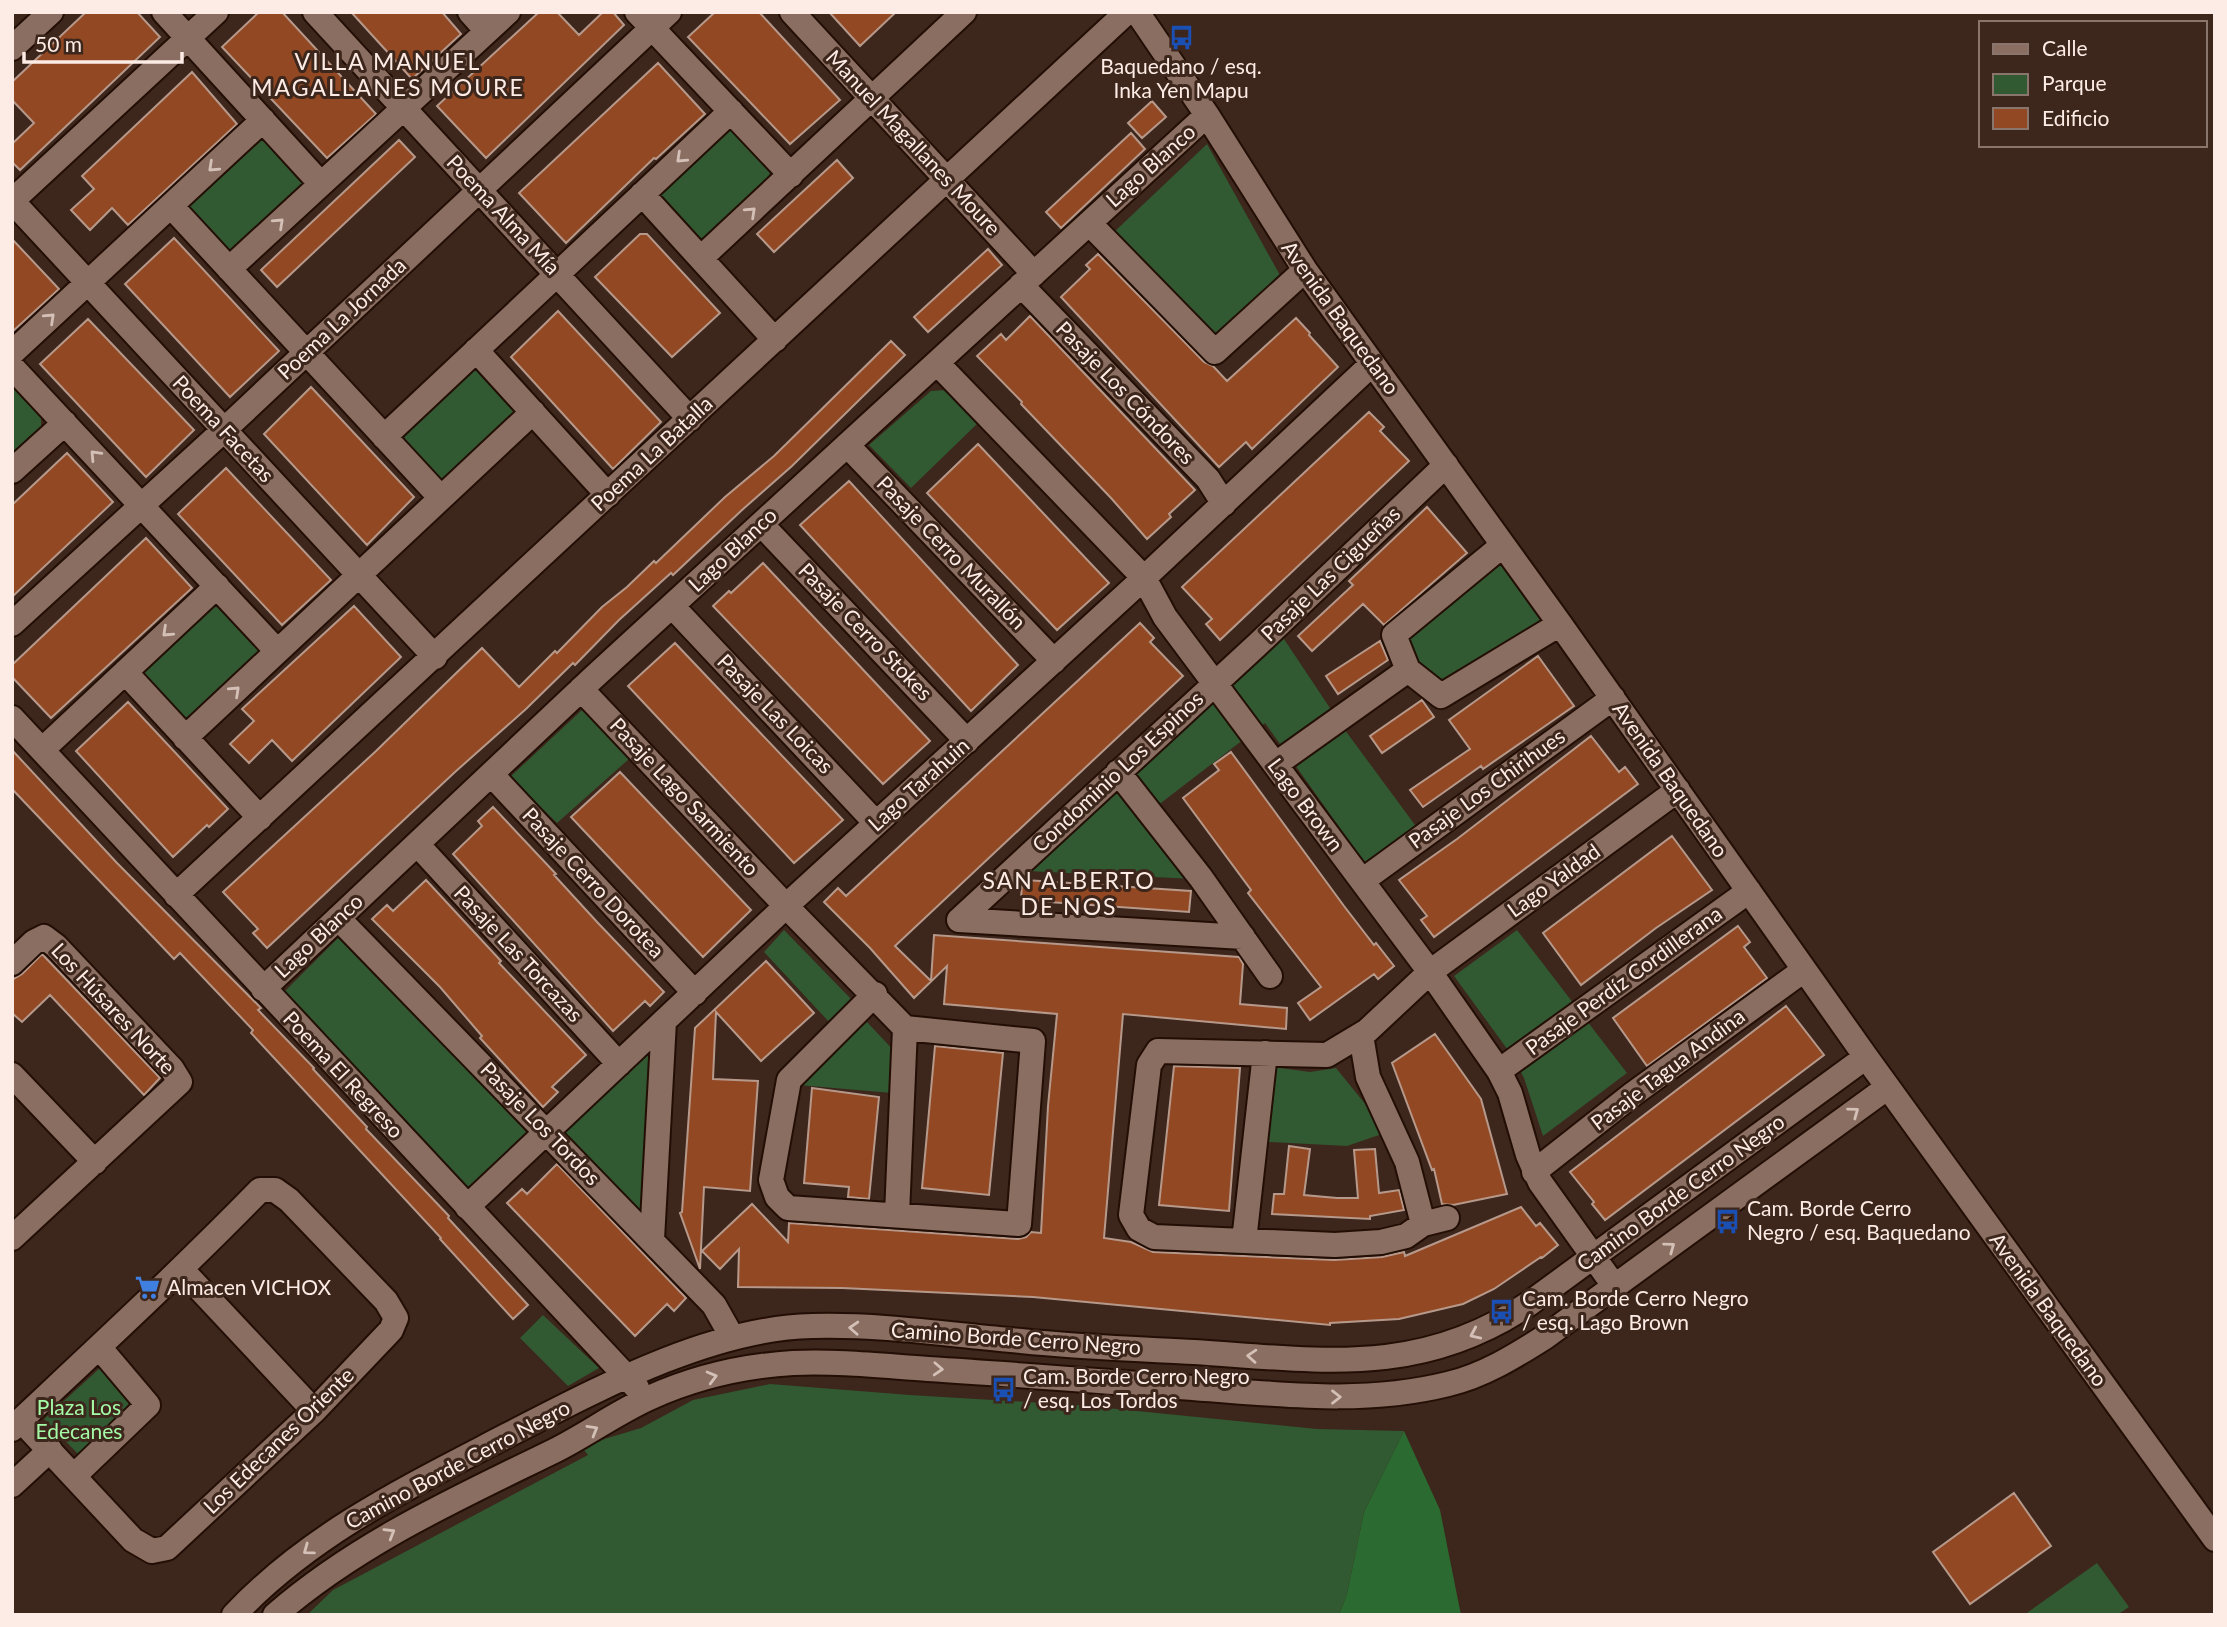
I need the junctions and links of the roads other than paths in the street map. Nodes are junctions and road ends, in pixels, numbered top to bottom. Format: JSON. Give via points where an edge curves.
{"nodes":[{"id":1,"x":51,"y":12,"type":"edge"},
{"id":2,"x":164,"y":12,"type":"edge"},
{"id":3,"x":216,"y":12,"type":"edge"},
{"id":4,"x":315,"y":12,"type":"edge"},
{"id":5,"x":470,"y":12,"type":"edge"},
{"id":6,"x":508,"y":12,"type":"edge"},
{"id":7,"x":792,"y":12,"type":"edge"},
{"id":8,"x":1127,"y":12,"type":"edge"},
{"id":9,"x":1137,"y":12,"type":"edge"},
{"id":10,"x":955,"y":15,"type":"edge"},
{"id":11,"x":653,"y":18,"type":"edge"},
{"id":12,"x":487,"y":31,"type":"junction"},
{"id":13,"x":188,"y":38,"type":"junction"},
{"id":14,"x":14,"y":42,"type":"edge"},
{"id":15,"x":872,"y":99,"type":"junction"},
{"id":16,"x":403,"y":108,"type":"junction"},
{"id":17,"x":730,"y":111,"type":"junction"},
{"id":18,"x":1207,"y":115,"type":"junction"},
{"id":19,"x":263,"y":120,"type":"junction"},
{"id":20,"x":791,"y":175,"type":"junction"},
{"id":21,"x":947,"y":180,"type":"junction"},
{"id":22,"x":321,"y":184,"type":"junction"},
{"id":23,"x":479,"y":190,"type":"junction"},
{"id":24,"x":642,"y":194,"type":"junction"},
{"id":25,"x":12,"y":201,"type":"edge"},
{"id":26,"x":171,"y":206,"type":"junction"},
{"id":27,"x":1089,"y":223,"type":"junction"},
{"id":28,"x":701,"y":258,"type":"junction"},
{"id":29,"x":229,"y":269,"type":"junction"},
{"id":30,"x":1305,"y":270,"type":"junction"},
{"id":31,"x":556,"y":274,"type":"junction"},
{"id":32,"x":1028,"y":279,"type":"junction"},
{"id":33,"x":88,"y":283,"type":"junction"},
{"id":34,"x":775,"y":340,"type":"junction"},
{"id":35,"x":476,"y":349,"type":"junction"},
{"id":36,"x":12,"y":353,"type":"edge"},
{"id":37,"x":305,"y":353,"type":"junction"},
{"id":38,"x":937,"y":363,"type":"junction"},
{"id":39,"x":1372,"y":363,"type":"junction"},
{"id":40,"x":12,"y":367,"type":"edge"},
{"id":41,"x":533,"y":412,"type":"junction"},
{"id":42,"x":690,"y":419,"type":"junction"},
{"id":43,"x":65,"y":422,"type":"junction"},
{"id":44,"x":224,"y":430,"type":"junction"},
{"id":45,"x":384,"y":437,"type":"junction"},
{"id":46,"x":847,"y":445,"type":"junction"},
{"id":47,"x":1446,"y":465,"type":"junction"},
{"id":48,"x":12,"y":471,"type":"edge"},
{"id":49,"x":608,"y":495,"type":"junction"},
{"id":50,"x":441,"y":498,"type":"junction"},
{"id":51,"x":1224,"y":504,"type":"junction"},
{"id":52,"x":142,"y":505,"type":"junction"},
{"id":53,"x":761,"y":523,"type":"junction"},
{"id":54,"x":1503,"y":545,"type":"junction"},
{"id":55,"x":358,"y":575,"type":"junction"},
{"id":56,"x":1144,"y":579,"type":"junction"},
{"id":57,"x":217,"y":586,"type":"junction"},
{"id":58,"x":672,"y":606,"type":"junction"},
{"id":59,"x":12,"y":624,"type":"edge"},
{"id":60,"x":1560,"y":624,"type":"junction"},
{"id":61,"x":277,"y":651,"type":"junction"},
{"id":62,"x":435,"y":657,"type":"junction"},
{"id":63,"x":1054,"y":661,"type":"junction"},
{"id":64,"x":1408,"y":670,"type":"junction"},
{"id":65,"x":125,"y":672,"type":"junction"},
{"id":66,"x":1214,"y":682,"type":"junction"},
{"id":67,"x":581,"y":689,"type":"junction"},
{"id":68,"x":1612,"y":698,"type":"junction"},
{"id":69,"x":12,"y":718,"type":"edge"},
{"id":70,"x":185,"y":738,"type":"junction"},
{"id":71,"x":967,"y":741,"type":"junction"},
{"id":72,"x":42,"y":750,"type":"junction"},
{"id":73,"x":1276,"y":764,"type":"junction"},
{"id":74,"x":1118,"y":772,"type":"junction"},
{"id":75,"x":491,"y":774,"type":"junction"},
{"id":76,"x":1678,"y":790,"type":"junction"},
{"id":77,"x":260,"y":818,"type":"junction"},
{"id":78,"x":876,"y":824,"type":"junction"},
{"id":79,"x":417,"y":844,"type":"junction"},
{"id":80,"x":1362,"y":880,"type":"junction"},
{"id":81,"x":1749,"y":891,"type":"junction"},
{"id":82,"x":176,"y":895,"type":"junction"},
{"id":83,"x":786,"y":906,"type":"junction"},
{"id":84,"x":338,"y":918,"type":"junction"},
{"id":85,"x":1243,"y":937,"type":"junction"},
{"id":86,"x":12,"y":963,"type":"edge"},
{"id":87,"x":1804,"y":970,"type":"junction"},
{"id":88,"x":1430,"y":972,"type":"junction"},
{"id":89,"x":1270,"y":976,"type":"dead end"},
{"id":90,"x":263,"y":989,"type":"junction"},
{"id":91,"x":695,"y":993,"type":"junction"},
{"id":92,"x":875,"y":994,"type":"junction"},
{"id":93,"x":664,"y":1021,"type":"junction"},
{"id":94,"x":905,"y":1028,"type":"junction"},
{"id":95,"x":1361,"y":1035,"type":"junction"},
{"id":96,"x":1265,"y":1053,"type":"junction"},
{"id":97,"x":1866,"y":1057,"type":"junction"},
{"id":98,"x":619,"y":1064,"type":"junction"},
{"id":99,"x":1499,"y":1071,"type":"junction"},
{"id":100,"x":12,"y":1076,"type":"edge"},
{"id":101,"x":1888,"y":1087,"type":"junction"},
{"id":102,"x":547,"y":1131,"type":"junction"},
{"id":103,"x":95,"y":1162,"type":"junction"},
{"id":104,"x":1535,"y":1172,"type":"junction"},
{"id":105,"x":467,"y":1208,"type":"junction"},
{"id":106,"x":897,"y":1214,"type":"junction"},
{"id":107,"x":1447,"y":1218,"type":"dead end"},
{"id":108,"x":1423,"y":1224,"type":"junction"},
{"id":109,"x":12,"y":1238,"type":"edge"},
{"id":110,"x":652,"y":1239,"type":"junction"},
{"id":111,"x":1244,"y":1241,"type":"junction"},
{"id":112,"x":1594,"y":1257,"type":"junction"},
{"id":113,"x":182,"y":1270,"type":"junction"},
{"id":114,"x":1615,"y":1287,"type":"junction"},
{"id":115,"x":732,"y":1337,"type":"junction"},
{"id":116,"x":99,"y":1347,"type":"junction"},
{"id":117,"x":627,"y":1378,"type":"junction"},
{"id":118,"x":647,"y":1399,"type":"junction"},
{"id":119,"x":314,"y":1411,"type":"junction"},
{"id":120,"x":17,"y":1424,"type":"edge"},
{"id":121,"x":50,"y":1450,"type":"junction"},
{"id":122,"x":74,"y":1476,"type":"junction"},
{"id":123,"x":12,"y":1485,"type":"edge"},
{"id":124,"x":2215,"y":1539,"type":"edge"},
{"id":125,"x":234,"y":1615,"type":"edge"},
{"id":126,"x":275,"y":1615,"type":"edge"}],
"edges":[{"from":1,"to":14,"type":"street"},
{"from":2,"to":13,"type":"street"},
{"from":3,"to":13,"type":"street"},
{"from":4,"to":16,"type":"street","name":"Poema Alma Mía"},
{"from":5,"to":12,"type":"street"},
{"from":6,"to":12,"type":"street"},
{"from":7,"to":15,"type":"street","name":"Manuel Magallanes Moure"},
{"from":8,"to":21,"type":"street","name":"Poema La Batalla"},
{"from":9,"to":18,"type":"street","name":"Avenida Baquedano"},
{"from":10,"to":15,"type":"street"},
{"from":11,"to":17,"type":"street"},
{"from":11,"to":23,"type":"street","name":"Poema La Jornada"},
{"from":12,"to":16,"type":"street"},
{"from":13,"to":19,"type":"street"},
{"from":13,"to":25,"type":"street"},
{"from":15,"to":20,"type":"street"},
{"from":15,"to":21,"type":"street","name":"Manuel Magallanes Moure"},
{"from":16,"to":22,"type":"street"},
{"from":16,"to":23,"type":"street","name":"Poema Alma Mía"},
{"from":17,"to":20,"type":"street"},
{"from":17,"to":24,"type":"street","one_way":true},
{"from":18,"to":27,"type":"street","name":"Lago Blanco"},
{"from":18,"to":30,"type":"street","name":"Avenida Baquedano"},
{"from":19,"to":22,"type":"street"},
{"from":19,"to":26,"type":"street","one_way":true},
{"from":28,"to":20,"type":"street","one_way":true},
{"from":21,"to":32,"type":"street","name":"Manuel Magallanes Moure"},
{"from":21,"to":34,"type":"street","name":"Poema La Batalla"},
{"from":29,"to":22,"type":"street","one_way":true},
{"from":23,"to":31,"type":"street","name":"Poema Alma Mía"},
{"from":23,"to":37,"type":"street","name":"Poema La Jornada"},
{"from":24,"to":28,"type":"street"},
{"from":24,"to":31,"type":"street"},
{"from":25,"to":33,"type":"street","name":"Poema Facetas"},
{"from":26,"to":29,"type":"street"},
{"from":26,"to":33,"type":"street"},
{"from":27,"to":30,"type":"street","via":[[1215,352]]},
{"from":27,"to":32,"type":"street","name":"Lago Blanco"},
{"from":28,"to":34,"type":"street"},
{"from":29,"to":37,"type":"street"},
{"from":30,"to":39,"type":"street","name":"Avenida Baquedano"},
{"from":31,"to":35,"type":"street"},
{"from":31,"to":42,"type":"street","name":"Poema Alma Mía"},
{"from":32,"to":38,"type":"street","name":"Lago Blanco"},
{"from":32,"to":51,"type":"street","name":"Pasaje Los Cóndores","via":[[1208,479]]},
{"from":36,"to":33,"type":"street","one_way":true},
{"from":33,"to":44,"type":"street","name":"Poema Facetas"},
{"from":34,"to":42,"type":"street","name":"Poema La Batalla"},
{"from":35,"to":41,"type":"street"},
{"from":35,"to":45,"type":"street"},
{"from":37,"to":44,"type":"street","name":"Poema La Jornada"},
{"from":37,"to":45,"type":"street"},
{"from":38,"to":46,"type":"street","name":"Lago Blanco"},
{"from":38,"to":56,"type":"street","name":"Lago Brown"},
{"from":39,"to":47,"type":"street","name":"Avenida Baquedano"},
{"from":39,"to":51,"type":"street","name":"Lago Tarahuin"},
{"from":40,"to":43,"type":"street"},
{"from":41,"to":49,"type":"street"},
{"from":41,"to":50,"type":"street"},
{"from":42,"to":49,"type":"street","name":"Poema La Batalla"},
{"from":43,"to":48,"type":"street"},
{"from":52,"to":43,"type":"street","one_way":true},
{"from":44,"to":52,"type":"street","name":"Poema La Jornada"},
{"from":44,"to":55,"type":"street","name":"Poema Facetas"},
{"from":45,"to":50,"type":"street"},
{"from":46,"to":53,"type":"street","name":"Lago Blanco"},
{"from":46,"to":63,"type":"street","name":"Pasaje Cerro Murallón"},
{"from":47,"to":54,"type":"street","name":"Avenida Baquedano"},
{"from":47,"to":66,"type":"street","name":"Pasaje Las Cigueñas"},
{"from":49,"to":62,"type":"street","name":"Poema La Batalla"},
{"from":50,"to":55,"type":"street"},
{"from":51,"to":56,"type":"street","name":"Lago Tarahuin"},
{"from":52,"to":57,"type":"street"},
{"from":52,"to":59,"type":"street","name":"Poema La Jornada"},
{"from":53,"to":58,"type":"street","name":"Lago Blanco"},
{"from":53,"to":71,"type":"street","name":"Pasaje Cerro Stokes"},
{"from":54,"to":60,"type":"street","name":"Avenida Baquedano"},
{"from":54,"to":64,"type":"street","via":[[1394,635]]},
{"from":55,"to":61,"type":"street"},
{"from":55,"to":62,"type":"street","name":"Poema Facetas"},
{"from":56,"to":63,"type":"street","name":"Lago Tarahuin"},
{"from":56,"to":66,"type":"street","name":"Lago Brown","via":[[1165,617]]},
{"from":57,"to":61,"type":"street"},
{"from":57,"to":65,"type":"street","one_way":true},
{"from":58,"to":67,"type":"street","name":"Lago Blanco"},
{"from":58,"to":78,"type":"street","name":"Pasaje Las Loicas"},
{"from":60,"to":64,"type":"street","via":[[1441,696]]},
{"from":60,"to":68,"type":"street","name":"Avenida Baquedano"},
{"from":70,"to":61,"type":"street","one_way":true},
{"from":62,"to":77,"type":"street","name":"Poema La Batalla"},
{"from":63,"to":71,"type":"street","name":"Lago Tarahuin"},
{"from":64,"to":73,"type":"street"},
{"from":65,"to":70,"type":"street"},
{"from":65,"to":72,"type":"street"},
{"from":66,"to":73,"type":"street","name":"Lago Brown"},
{"from":66,"to":74,"type":"street","name":"Condominio Los Espinos"},
{"from":67,"to":75,"type":"street","name":"Lago Blanco"},
{"from":67,"to":83,"type":"street","name":"Pasaje Lago Sarmiento"},
{"from":68,"to":76,"type":"street","name":"Avenida Baquedano"},
{"from":68,"to":80,"type":"street","name":"Pasaje Los Chirihues"},
{"from":69,"to":72,"type":"street","name":"Poema El Regreso"},
{"from":70,"to":77,"type":"street"},
{"from":71,"to":78,"type":"street","name":"Lago Tarahuin"},
{"from":72,"to":82,"type":"street","name":"Poema El Regreso"},
{"from":73,"to":80,"type":"street","name":"Lago Brown"},
{"from":74,"to":85,"type":"street"},
{"from":74,"to":85,"type":"street","name":"Condominio Los Espinos","via":[[960,920]]},
{"from":75,"to":79,"type":"street","name":"Lago Blanco"},
{"from":75,"to":91,"type":"street","name":"Pasaje Cerro Dorotea"},
{"from":76,"to":81,"type":"street","name":"Avenida Baquedano"},
{"from":76,"to":88,"type":"street","name":"Lago Yaldad"},
{"from":77,"to":82,"type":"street","name":"Poema La Batalla"},
{"from":78,"to":83,"type":"street","name":"Lago Tarahuin"},
{"from":79,"to":84,"type":"street","name":"Lago Blanco"},
{"from":79,"to":98,"type":"street","name":"Pasaje Las Torcazas"},
{"from":80,"to":88,"type":"street","name":"Lago Brown"},
{"from":81,"to":87,"type":"street","name":"Avenida Baquedano"},
{"from":81,"to":99,"type":"street","name":"Pasaje Perdíz Cordillerana"},
{"from":82,"to":90,"type":"street","name":"Poema El Regreso"},
{"from":83,"to":91,"type":"street","name":"Lago Tarahuin"},
{"from":83,"to":92,"type":"street","name":"Pasaje Lago Sarmiento"},
{"from":84,"to":90,"type":"street","name":"Lago Blanco"},
{"from":84,"to":102,"type":"street","name":"Pasaje Los Tordos"},
{"from":85,"to":89,"type":"street"},
{"from":86,"to":103,"type":"street","name":"Los Húsares Norte","via":[[44,937],[180,1082]]},
{"from":87,"to":97,"type":"street","name":"Avenida Baquedano"},
{"from":87,"to":104,"type":"street","name":"Pasaje Tagua Andina","via":[[1633,1094]]},
{"from":88,"to":95,"type":"street","name":"Lago Yaldad"},
{"from":88,"to":99,"type":"street","name":"Lago Brown"},
{"from":90,"to":105,"type":"street","name":"Poema El Regreso"},
{"from":91,"to":93,"type":"street","name":"Lago Tarahuin"},
{"from":92,"to":94,"type":"street","name":"Pasaje Lago Sarmiento"},
{"from":92,"to":106,"type":"street","via":[[789,1080],[771,1180],[777,1198],[788,1208]]},
{"from":93,"to":98,"type":"street","name":"Lago Tarahuin"},
{"from":93,"to":110,"type":"street"},
{"from":94,"to":106,"type":"street"},
{"from":94,"to":106,"type":"street","via":[[1033,1041],[1019,1224]]},
{"from":95,"to":96,"type":"street","name":"Lago Yaldad","via":[[1327,1055]]},
{"from":95,"to":108,"type":"street","via":[[1368,1077],[1407,1161]]},
{"from":96,"to":111,"type":"street"},
{"from":96,"to":111,"type":"street","name":"Lago Yaldad","via":[[1158,1051],[1149,1065],[1131,1215],[1139,1228],[1154,1237]]},
{"from":97,"to":101,"type":"street","name":"Avenida Baquedano"},
{"from":97,"to":112,"type":"street","name":"Camino Borde Cerro Negro"},
{"from":98,"to":102,"type":"street","name":"Lago Tarahuin"},
{"from":99,"to":104,"type":"street","name":"Lago Brown"},
{"from":100,"to":103,"type":"street"},
{"from":114,"to":101,"type":"street","name":"Camino Borde Cerro Negro","one_way":true},
{"from":101,"to":124,"type":"street","name":"Avenida Baquedano"},
{"from":102,"to":105,"type":"street","name":"Lago Tarahuin"},
{"from":102,"to":110,"type":"street","name":"Pasaje Los Tordos"},
{"from":103,"to":109,"type":"street"},
{"from":104,"to":112,"type":"street","name":"Lago Brown"},
{"from":105,"to":117,"type":"street","name":"Poema El Regreso"},
{"from":107,"to":108,"type":"street"},
{"from":108,"to":111,"type":"street","via":[[1406,1236],[1381,1242]]},
{"from":110,"to":115,"type":"street","name":"Pasaje Los Tordos","via":[[714,1305]]},
{"from":112,"to":114,"type":"street","name":"Lago Brown"},
{"from":112,"to":115,"type":"street","name":"Camino Borde Cerro Negro","one_way":true,"via":[[1482,1332],[1439,1348],[1378,1360],[1324,1361],[814,1326]]},
{"from":113,"to":116,"type":"street"},
{"from":113,"to":119,"type":"street"},
{"from":113,"to":119,"type":"street","name":"Los Edecanes Oriente","via":[[260,1190],[275,1190],[386,1301],[396,1318],[390,1331]]},
{"from":118,"to":114,"type":"street","name":"Camino Borde Cerro Negro","one_way":true,"via":[[746,1369],[814,1363],[1039,1375],[1305,1397],[1392,1395],[1451,1384],[1493,1367]]},
{"from":115,"to":117,"type":"street","name":"Camino Borde Cerro Negro"},
{"from":116,"to":120,"type":"street"},
{"from":116,"to":122,"type":"street","via":[[148,1405]]},
{"from":117,"to":118,"type":"street","name":"Poema El Regreso"},
{"from":117,"to":125,"type":"street","name":"Camino Borde Cerro Negro","one_way":true,"via":[[377,1504],[291,1562]]},
{"from":126,"to":118,"type":"street","name":"Camino Borde Cerro Negro","one_way":true,"via":[[316,1581],[409,1522],[570,1443]]},
{"from":119,"to":122,"type":"street","name":"Los Edecanes Oriente","via":[[167,1548],[152,1551],[133,1540]]},
{"from":120,"to":121,"type":"street"},
{"from":121,"to":122,"type":"street"},
{"from":121,"to":123,"type":"street"}]}
